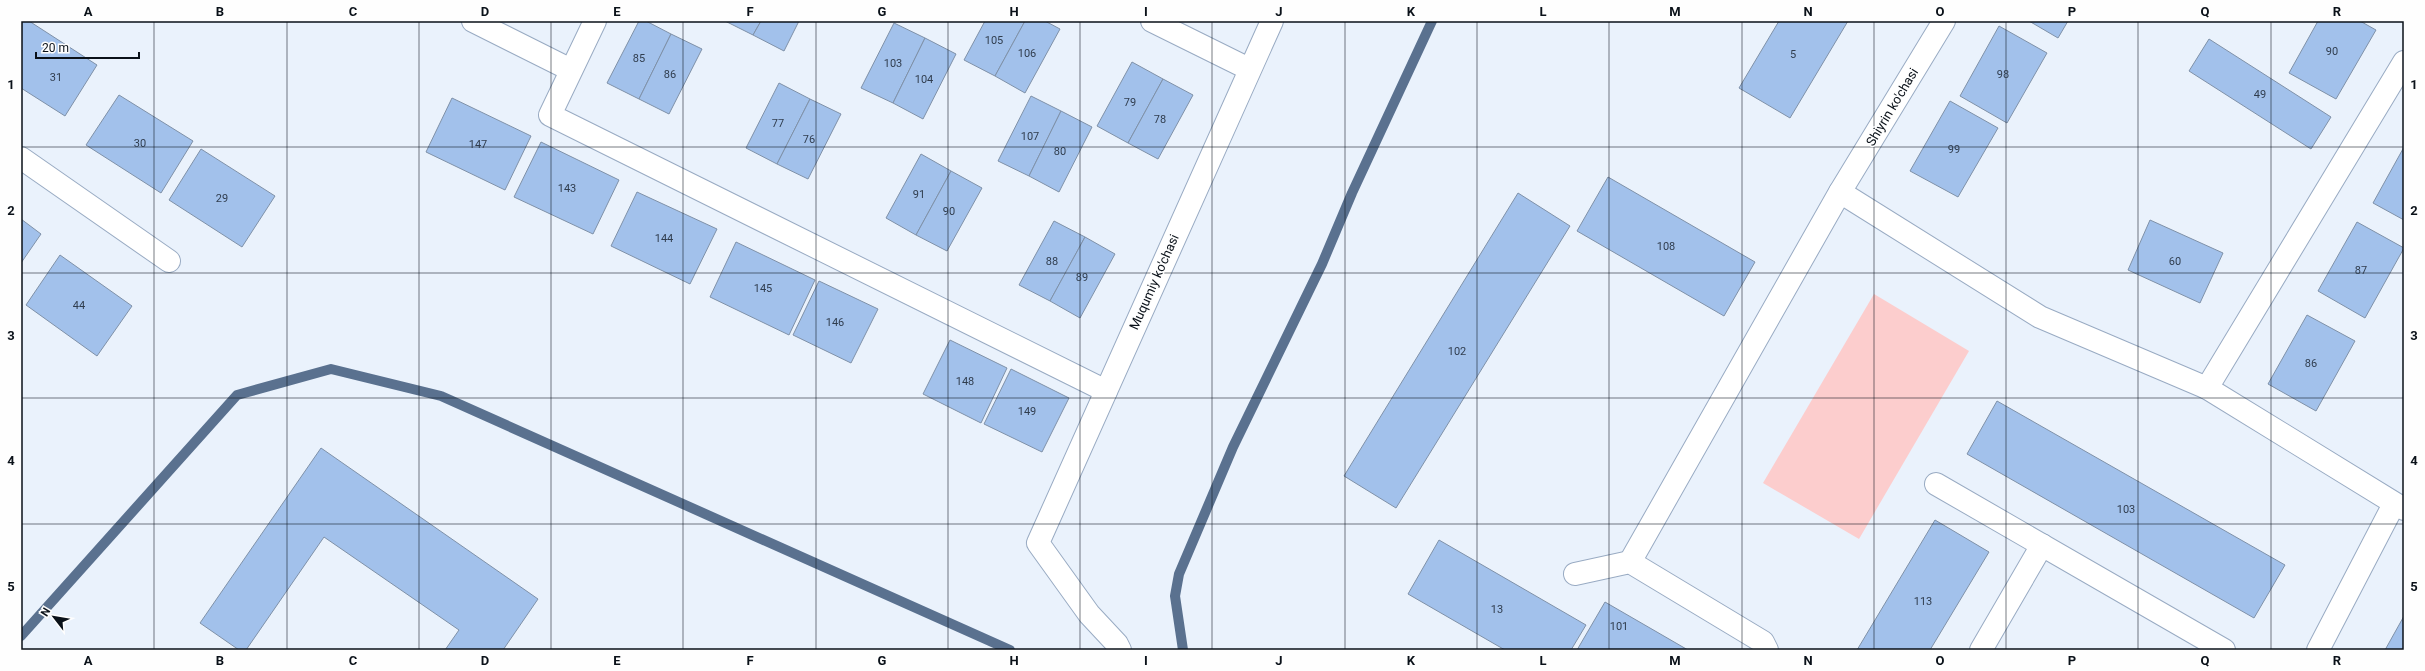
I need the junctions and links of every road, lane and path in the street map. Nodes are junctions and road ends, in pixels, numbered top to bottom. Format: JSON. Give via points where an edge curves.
{"nodes":[{"id":1,"x":473,"y":21,"type":"edge"},
{"id":2,"x":595,"y":21,"type":"edge"},
{"id":3,"x":1152,"y":21,"type":"edge"},
{"id":4,"x":1272,"y":21,"type":"edge"},
{"id":5,"x":1944,"y":21,"type":"edge"},
{"id":6,"x":2404,"y":62,"type":"edge"},
{"id":7,"x":1248,"y":69,"type":"junction"},
{"id":8,"x":571,"y":70,"type":"junction"},
{"id":9,"x":21,"y":158,"type":"edge"},
{"id":10,"x":1840,"y":192,"type":"junction"},
{"id":11,"x":169,"y":261,"type":"dead end"},
{"id":12,"x":2207,"y":388,"type":"junction"},
{"id":13,"x":1106,"y":391,"type":"junction"},
{"id":14,"x":1936,"y":484,"type":"dead end"},
{"id":15,"x":2399,"y":507,"type":"edge"},
{"id":16,"x":2042,"y":545,"type":"junction"},
{"id":17,"x":1630,"y":562,"type":"junction"},
{"id":18,"x":1576,"y":574,"type":"dead end"},
{"id":19,"x":1120,"y":650,"type":"edge"},
{"id":20,"x":1767,"y":650,"type":"edge"},
{"id":21,"x":1981,"y":650,"type":"edge"},
{"id":22,"x":2224,"y":650,"type":"edge"},
{"id":23,"x":2318,"y":650,"type":"edge"}],
"edges":[{"from":1,"to":8,"type":"street"},
{"from":2,"to":8,"type":"street"},
{"from":3,"to":7,"type":"street"},
{"from":4,"to":7,"type":"street","name":"Muqumiy ko'chasi"},
{"from":5,"to":10,"type":"street","name":"Shiyrin ko'chasi"},
{"from":6,"to":12,"type":"street"},
{"from":7,"to":13,"type":"street","name":"Muqumiy ko'chasi"},
{"from":8,"to":13,"type":"street","via":[[550,115]]},
{"from":9,"to":11,"type":"street"},
{"from":10,"to":12,"type":"street","via":[[2040,317]]},
{"from":10,"to":17,"type":"street","name":"Shiyrin ko'chasi"},
{"from":12,"to":15,"type":"street"},
{"from":13,"to":19,"type":"street","name":"Muqumiy ko'chasi","via":[[1038,543],[1089,614]]},
{"from":14,"to":16,"type":"street"},
{"from":15,"to":23,"type":"street"},
{"from":16,"to":21,"type":"street"},
{"from":16,"to":22,"type":"street"},
{"from":17,"to":18,"type":"street"},
{"from":17,"to":20,"type":"street","via":[[1763,642]]}]}
